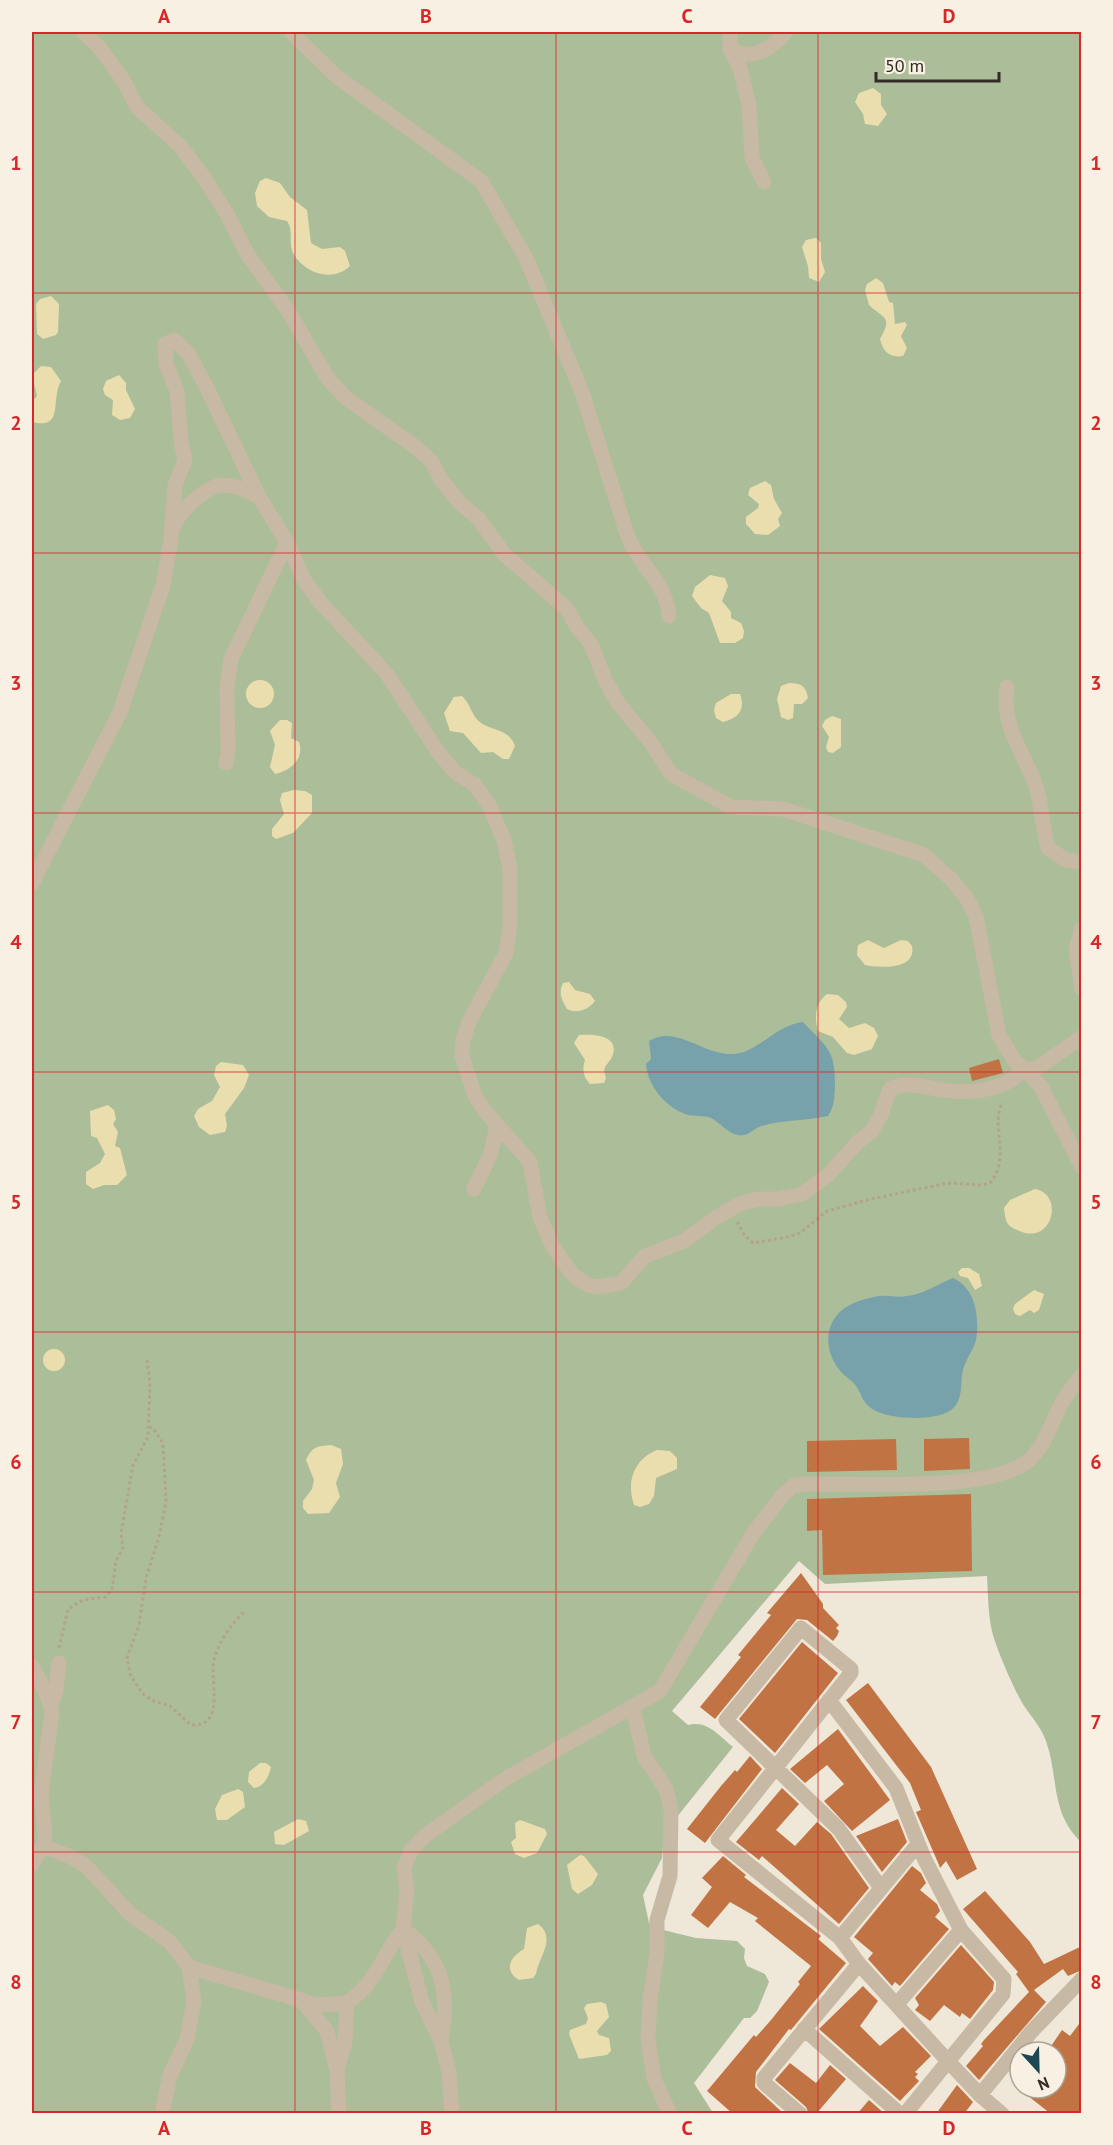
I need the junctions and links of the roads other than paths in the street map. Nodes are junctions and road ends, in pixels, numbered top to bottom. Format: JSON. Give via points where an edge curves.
{"nodes":[{"id":1,"x":83,"y":32,"type":"edge"},
{"id":2,"x":291,"y":32,"type":"edge"},
{"id":3,"x":730,"y":32,"type":"edge"},
{"id":4,"x":786,"y":32,"type":"edge"},
{"id":5,"x":730,"y":49,"type":"junction"},
{"id":6,"x":764,"y":182,"type":"dead end"},
{"id":7,"x":259,"y":497,"type":"junction"},
{"id":8,"x":171,"y":539,"type":"junction"},
{"id":9,"x":287,"y":542,"type":"junction"},
{"id":10,"x":669,"y":616,"type":"dead end"},
{"id":11,"x":1007,"y":687,"type":"dead end"},
{"id":12,"x":226,"y":763,"type":"dead end"},
{"id":13,"x":1082,"y":862,"type":"edge"},
{"id":14,"x":32,"y":883,"type":"edge"},
{"id":15,"x":1082,"y":928,"type":"edge"},
{"id":16,"x":1082,"y":989,"type":"edge"},
{"id":17,"x":1082,"y":1037,"type":"edge"},
{"id":18,"x":1020,"y":1074,"type":"junction"},
{"id":19,"x":497,"y":1125,"type":"junction"},
{"id":20,"x":1082,"y":1167,"type":"edge"},
{"id":21,"x":474,"y":1189,"type":"dead end"},
{"id":22,"x":1082,"y":1375,"type":"edge"},
{"id":23,"x":59,"y":1663,"type":"road end"},
{"id":24,"x":32,"y":1666,"type":"edge"},
{"id":25,"x":829,"y":1700,"type":"junction"},
{"id":26,"x":51,"y":1705,"type":"junction"},
{"id":27,"x":633,"y":1708,"type":"junction"},
{"id":28,"x":776,"y":1765,"type":"junction"},
{"id":29,"x":918,"y":1844,"type":"junction"},
{"id":30,"x":43,"y":1846,"type":"junction"},
{"id":31,"x":32,"y":1864,"type":"edge"},
{"id":32,"x":881,"y":1888,"type":"junction"},
{"id":33,"x":403,"y":1929,"type":"junction"},
{"id":34,"x":961,"y":1930,"type":"junction"},
{"id":35,"x":840,"y":1938,"type":"junction"},
{"id":36,"x":859,"y":1964,"type":"junction"},
{"id":37,"x":189,"y":1966,"type":"junction"},
{"id":38,"x":1082,"y":1979,"type":"edge"},
{"id":39,"x":301,"y":2000,"type":"junction"},
{"id":40,"x":347,"y":2003,"type":"junction"},
{"id":41,"x":897,"y":2004,"type":"junction"},
{"id":42,"x":804,"y":2030,"type":"junction"},
{"id":43,"x":441,"y":2041,"type":"junction"},
{"id":44,"x":947,"y":2060,"type":"junction"},
{"id":45,"x":337,"y":2070,"type":"junction"},
{"id":46,"x":980,"y":2096,"type":"junction"},
{"id":47,"x":451,"y":2097,"type":"junction"},
{"id":48,"x":162,"y":2114,"type":"edge"},
{"id":49,"x":339,"y":2114,"type":"edge"},
{"id":50,"x":452,"y":2114,"type":"edge"},
{"id":51,"x":463,"y":2114,"type":"edge"},
{"id":52,"x":670,"y":2114,"type":"edge"},
{"id":53,"x":800,"y":2114,"type":"edge"},
{"id":54,"x":900,"y":2114,"type":"edge"},
{"id":55,"x":905,"y":2114,"type":"edge"},
{"id":56,"x":1002,"y":2114,"type":"edge"}],
"edges":[{"from":1,"to":18,"type":"street","via":[[123,80],[137,107],[181,147],[205,179],[248,255],[289,312],[328,379],[346,398],[432,462],[441,480],[478,518],[505,555],[567,609],[591,644],[618,703],[671,774],[731,807],[783,809],[888,845],[906,847],[924,855],[952,880],[976,916],[999,1035]]},
{"from":2,"to":10,"type":"street","via":[[336,76],[481,181],[526,258],[583,395],[628,537],[636,556],[656,578],[667,598]]},
{"from":3,"to":5,"type":"street"},
{"from":4,"to":5,"type":"street","via":[[772,48],[740,55]]},
{"from":5,"to":6,"type":"street","via":[[740,68],[749,105],[752,158]]},
{"from":7,"to":8,"type":"street","via":[[237,486],[219,484],[176,518]]},
{"from":7,"to":8,"type":"street","via":[[188,353],[174,340],[167,342],[164,354],[177,391],[185,460],[175,485]]},
{"from":7,"to":9,"type":"street"},
{"from":8,"to":14,"type":"street","via":[[163,585],[120,712]]},
{"from":9,"to":12,"type":"street","via":[[231,659]]},
{"from":9,"to":19,"type":"street","via":[[304,580],[321,603],[387,674],[455,772],[476,785],[504,840],[510,868],[506,953],[469,1022],[462,1056],[472,1089]]},
{"from":11,"to":13,"type":"street","via":[[1006,719],[1038,794],[1048,848],[1066,860]]},
{"from":15,"to":16,"type":"street","via":[[1076,950]]},
{"from":17,"to":18,"type":"street","via":[[1036,1069]]},
{"from":18,"to":19,"type":"street","via":[[988,1089],[964,1092],[917,1084],[890,1089],[871,1132],[828,1175],[802,1194],[757,1199],[732,1209],[684,1241],[645,1256],[621,1283],[609,1287],[588,1285],[573,1275],[540,1218],[530,1162]]},
{"from":18,"to":20,"type":"street","via":[[1041,1087]]},
{"from":19,"to":21,"type":"street","via":[[489,1160]]},
{"from":22,"to":27,"type":"street","via":[[1063,1402],[1041,1447],[1028,1462],[1005,1472],[971,1482],[793,1486],[754,1532],[660,1691]]},
{"from":23,"to":26,"type":"street"},
{"from":24,"to":26,"type":"street"},
{"from":25,"to":28,"type":"street"},
{"from":25,"to":28,"type":"street","via":[[851,1669],[801,1628],[726,1720]]},
{"from":25,"to":29,"type":"street","via":[[896,1788]]},
{"from":26,"to":30,"type":"street","via":[[41,1793]]},
{"from":27,"to":33,"type":"street","via":[[505,1779],[426,1835],[411,1851],[404,1868],[407,1891]]},
{"from":27,"to":52,"type":"street","via":[[644,1756],[666,1789],[671,1809],[670,1876],[657,1920],[648,2039],[654,2079]]},
{"from":28,"to":32,"type":"street","via":[[838,1828]]},
{"from":28,"to":35,"type":"street","via":[[718,1840]]},
{"from":29,"to":32,"type":"street"},
{"from":29,"to":34,"type":"street"},
{"from":30,"to":31,"type":"street"},
{"from":30,"to":37,"type":"street","via":[[87,1867],[130,1914],[169,1941]]},
{"from":32,"to":35,"type":"street"},
{"from":33,"to":40,"type":"street","via":[[374,1978]]},
{"from":33,"to":43,"type":"street","via":[[422,2002]]},
{"from":33,"to":43,"type":"street","via":[[419,1940],[436,1963],[447,2001]]},
{"from":34,"to":41,"type":"street"},
{"from":34,"to":44,"type":"street","via":[[1004,1979],[1003,1994]]},
{"from":35,"to":36,"type":"street"},
{"from":36,"to":41,"type":"street"},
{"from":36,"to":42,"type":"street"},
{"from":37,"to":39,"type":"street"},
{"from":37,"to":48,"type":"street","via":[[194,2001],[187,2039],[170,2075]]},
{"from":38,"to":46,"type":"street","via":[[1031,2032]]},
{"from":39,"to":40,"type":"street","via":[[315,2005]]},
{"from":39,"to":45,"type":"street","via":[[327,2031]]},
{"from":40,"to":45,"type":"street","via":[[345,2042]]},
{"from":41,"to":44,"type":"street"},
{"from":42,"to":53,"type":"street","via":[[764,2078],[764,2083]]},
{"from":42,"to":54,"type":"street"},
{"from":43,"to":47,"type":"street"},
{"from":44,"to":46,"type":"street"},
{"from":44,"to":55,"type":"street"},
{"from":45,"to":49,"type":"street"},
{"from":46,"to":56,"type":"street"},
{"from":47,"to":50,"type":"street"},
{"from":47,"to":51,"type":"street"}]}
